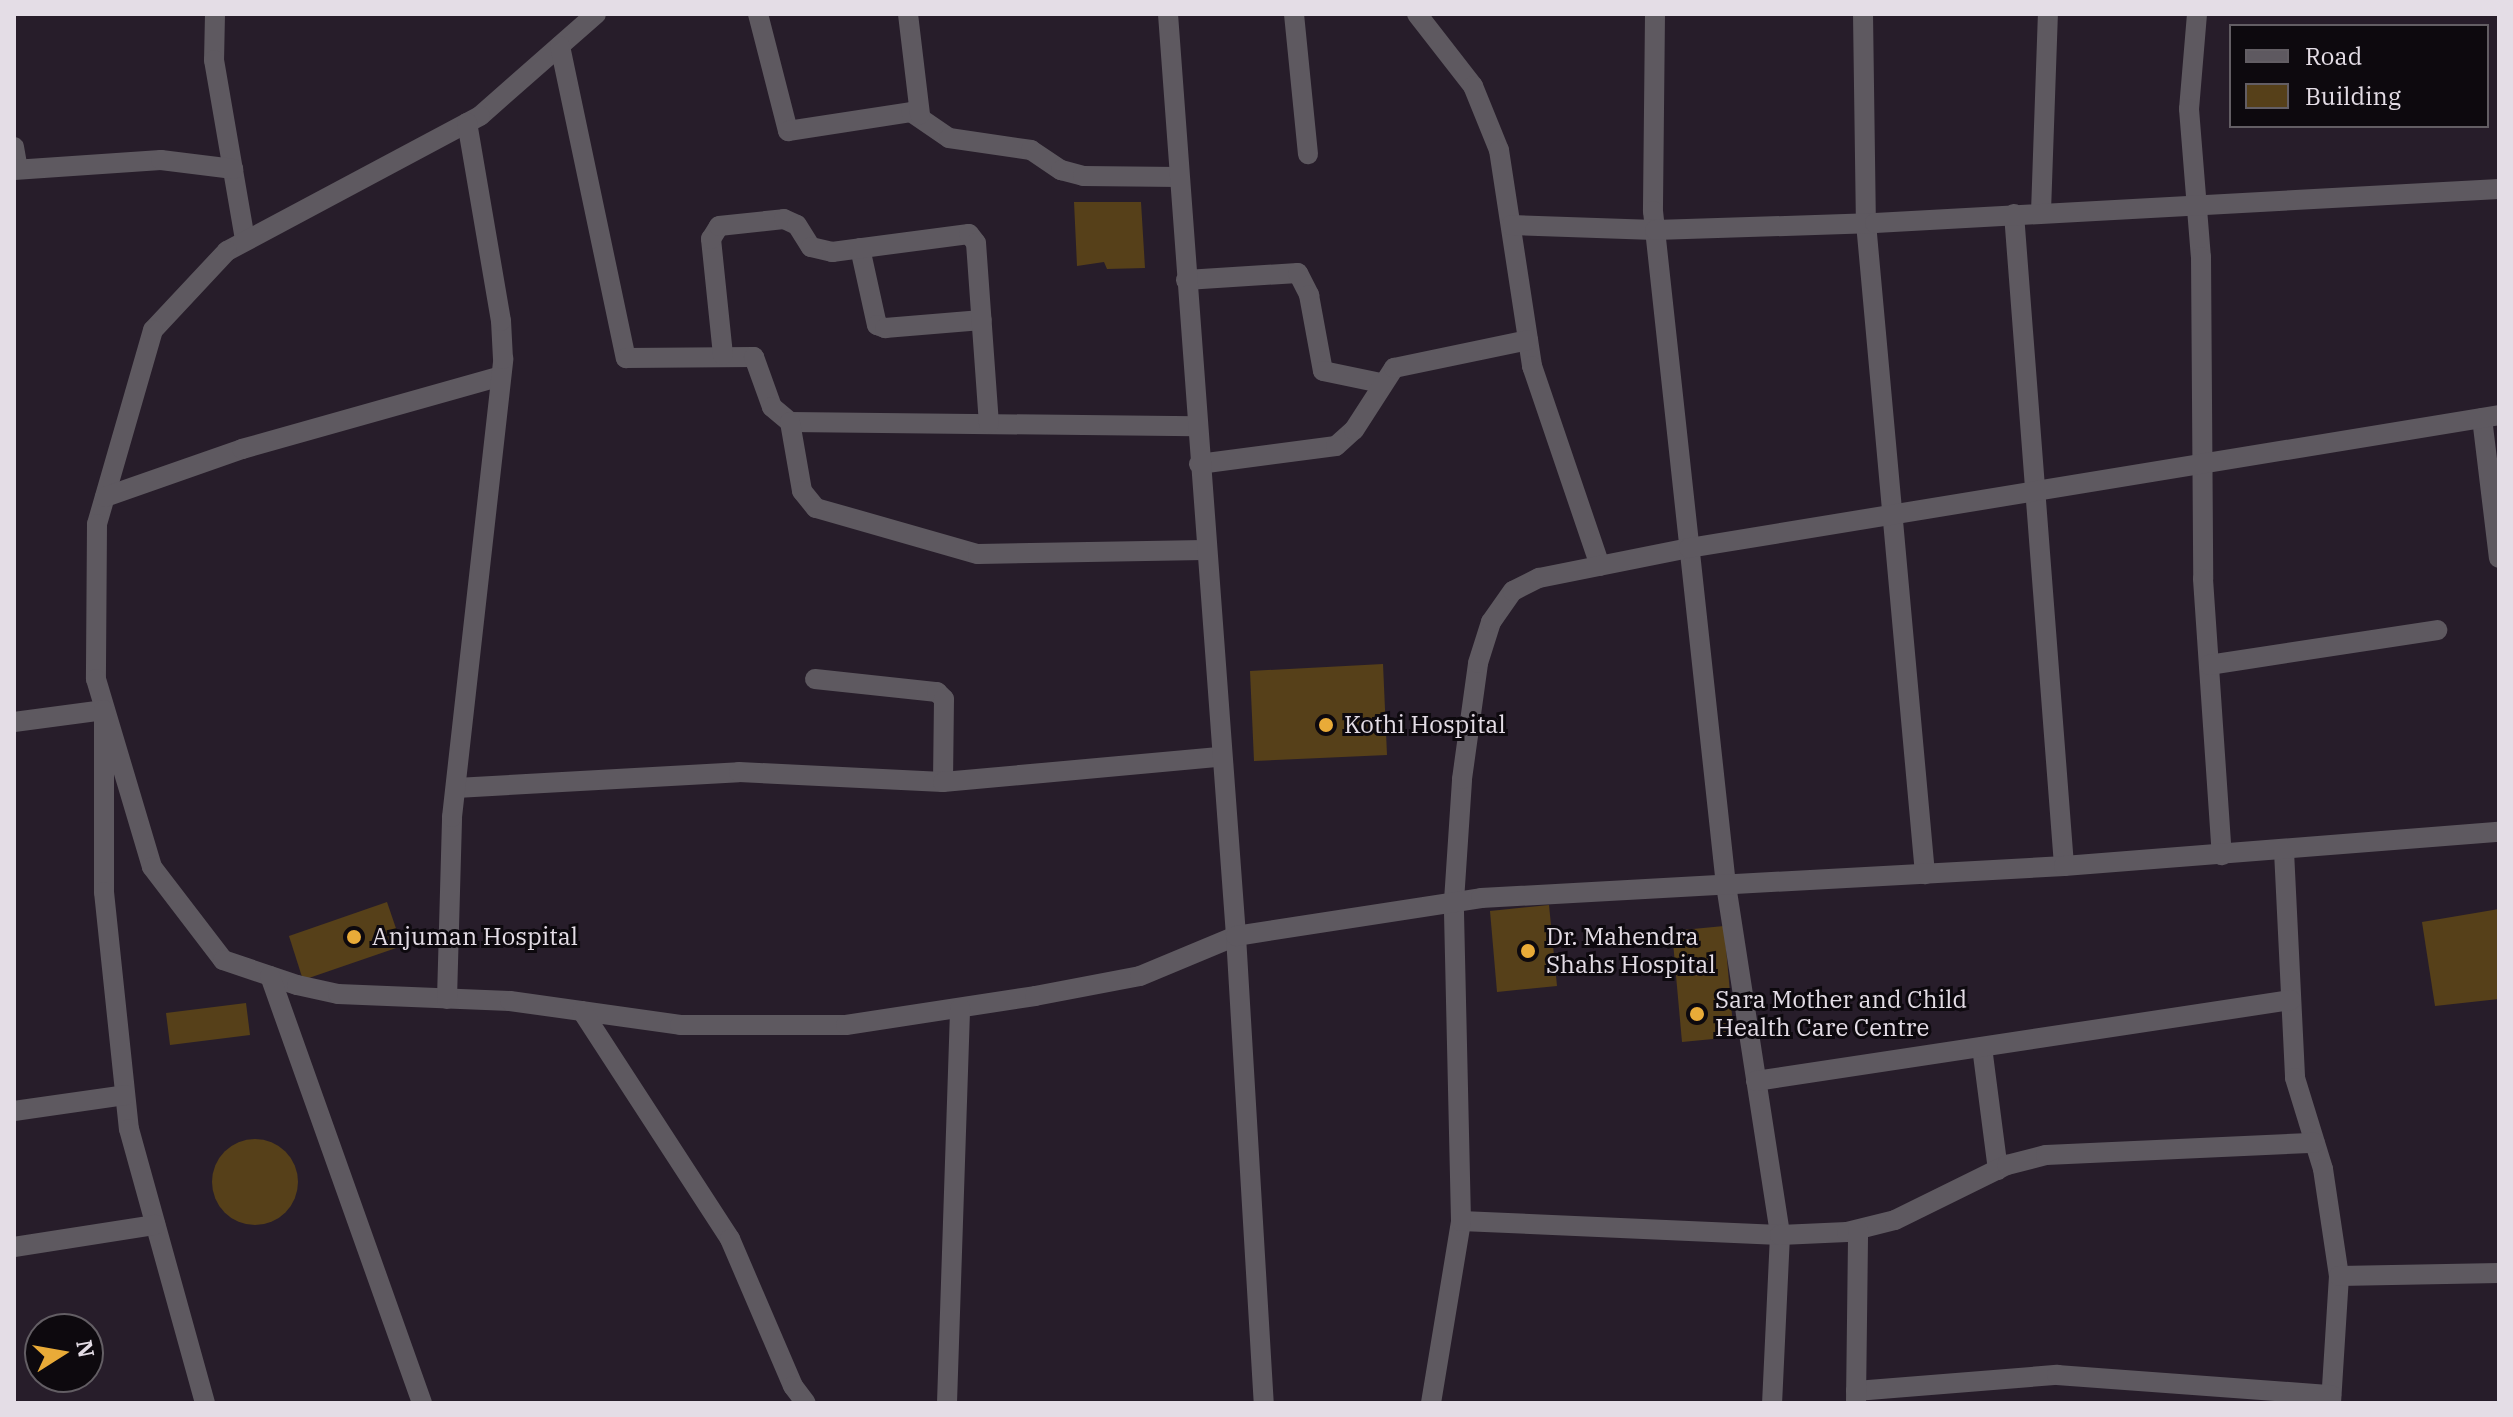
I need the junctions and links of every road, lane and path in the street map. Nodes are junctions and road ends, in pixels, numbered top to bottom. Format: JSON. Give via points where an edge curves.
{"nodes":[{"id":1,"x":215,"y":14,"type":"edge"},
{"id":2,"x":596,"y":14,"type":"edge"},
{"id":3,"x":758,"y":14,"type":"edge"},
{"id":4,"x":908,"y":14,"type":"edge"},
{"id":5,"x":1168,"y":14,"type":"edge"},
{"id":6,"x":1294,"y":14,"type":"edge"},
{"id":7,"x":1417,"y":14,"type":"edge"},
{"id":8,"x":1655,"y":14,"type":"edge"},
{"id":9,"x":1863,"y":14,"type":"edge"},
{"id":10,"x":2048,"y":14,"type":"edge"},
{"id":11,"x":2197,"y":14,"type":"edge"},
{"id":12,"x":560,"y":46,"type":"junction"},
{"id":13,"x":920,"y":114,"type":"junction"},
{"id":14,"x":467,"y":123,"type":"junction"},
{"id":15,"x":14,"y":147,"type":"edge"},
{"id":16,"x":1308,"y":154,"type":"dead end"},
{"id":17,"x":16,"y":169,"type":"edge"},
{"id":18,"x":233,"y":169,"type":"junction"},
{"id":19,"x":1179,"y":177,"type":"junction"},
{"id":20,"x":2499,"y":189,"type":"edge"},
{"id":21,"x":2198,"y":205,"type":"junction"},
{"id":22,"x":2041,"y":212,"type":"junction"},
{"id":23,"x":2014,"y":214,"type":"junction"},
{"id":24,"x":1866,"y":223,"type":"junction"},
{"id":25,"x":1511,"y":225,"type":"junction"},
{"id":26,"x":1655,"y":230,"type":"junction"},
{"id":27,"x":245,"y":240,"type":"junction"},
{"id":28,"x":860,"y":248,"type":"junction"},
{"id":29,"x":1186,"y":280,"type":"junction"},
{"id":30,"x":982,"y":320,"type":"junction"},
{"id":31,"x":1528,"y":340,"type":"junction"},
{"id":32,"x":723,"y":355,"type":"junction"},
{"id":33,"x":501,"y":376,"type":"junction"},
{"id":34,"x":1381,"y":383,"type":"junction"},
{"id":35,"x":2491,"y":417,"type":"edge"},
{"id":36,"x":790,"y":422,"type":"junction"},
{"id":37,"x":989,"y":424,"type":"junction"},
{"id":38,"x":1196,"y":426,"type":"junction"},
{"id":39,"x":1199,"y":464,"type":"junction"},
{"id":40,"x":2202,"y":467,"type":"junction"},
{"id":41,"x":2033,"y":494,"type":"junction"},
{"id":42,"x":105,"y":497,"type":"junction"},
{"id":43,"x":1890,"y":516,"type":"junction"},
{"id":44,"x":1689,"y":548,"type":"junction"},
{"id":45,"x":1204,"y":550,"type":"junction"},
{"id":46,"x":2499,"y":558,"type":"edge"},
{"id":47,"x":1600,"y":566,"type":"junction"},
{"id":48,"x":2437,"y":630,"type":"dead end"},
{"id":49,"x":2209,"y":665,"type":"junction"},
{"id":50,"x":815,"y":679,"type":"dead end"},
{"id":51,"x":104,"y":710,"type":"junction"},
{"id":52,"x":14,"y":722,"type":"edge"},
{"id":53,"x":1219,"y":757,"type":"junction"},
{"id":54,"x":943,"y":782,"type":"junction"},
{"id":55,"x":456,"y":788,"type":"junction"},
{"id":56,"x":2499,"y":832,"type":"edge"},
{"id":57,"x":2284,"y":851,"type":"junction"},
{"id":58,"x":2222,"y":855,"type":"junction"},
{"id":59,"x":2064,"y":866,"type":"junction"},
{"id":60,"x":1925,"y":874,"type":"junction"},
{"id":61,"x":1726,"y":885,"type":"junction"},
{"id":62,"x":1454,"y":901,"type":"junction"},
{"id":63,"x":1236,"y":936,"type":"junction"},
{"id":64,"x":270,"y":976,"type":"junction"},
{"id":65,"x":447,"y":999,"type":"junction"},
{"id":66,"x":2291,"y":1000,"type":"junction"},
{"id":67,"x":960,"y":1008,"type":"junction"},
{"id":68,"x":582,"y":1011,"type":"junction"},
{"id":69,"x":1982,"y":1047,"type":"junction"},
{"id":70,"x":1756,"y":1081,"type":"junction"},
{"id":71,"x":125,"y":1095,"type":"junction"},
{"id":72,"x":14,"y":1111,"type":"edge"},
{"id":73,"x":2315,"y":1143,"type":"junction"},
{"id":74,"x":1998,"y":1170,"type":"junction"},
{"id":75,"x":1461,"y":1221,"type":"junction"},
{"id":76,"x":155,"y":1225,"type":"junction"},
{"id":77,"x":1858,"y":1230,"type":"junction"},
{"id":78,"x":1780,"y":1235,"type":"junction"},
{"id":79,"x":14,"y":1247,"type":"edge"},
{"id":80,"x":2499,"y":1273,"type":"edge"},
{"id":81,"x":2339,"y":1276,"type":"junction"},
{"id":82,"x":1856,"y":1397,"type":"edge"},
{"id":83,"x":2331,"y":1399,"type":"edge"},
{"id":84,"x":205,"y":1403,"type":"edge"},
{"id":85,"x":422,"y":1403,"type":"edge"},
{"id":86,"x":806,"y":1403,"type":"edge"},
{"id":87,"x":947,"y":1403,"type":"edge"},
{"id":88,"x":1264,"y":1403,"type":"edge"},
{"id":89,"x":1431,"y":1403,"type":"edge"},
{"id":90,"x":1772,"y":1403,"type":"edge"}],
"edges":[{"from":1,"to":18,"type":"street","via":[[214,60]]},
{"from":2,"to":12,"type":"street"},
{"from":3,"to":13,"type":"street","via":[[788,131]]},
{"from":4,"to":13,"type":"street"},
{"from":5,"to":19,"type":"street"},
{"from":6,"to":16,"type":"street"},
{"from":7,"to":25,"type":"street","via":[[1473,86],[1499,150]]},
{"from":8,"to":26,"type":"street"},
{"from":9,"to":24,"type":"street"},
{"from":10,"to":22,"type":"street"},
{"from":11,"to":21,"type":"street","via":[[2189,109]]},
{"from":12,"to":14,"type":"street"},
{"from":12,"to":32,"type":"street","via":[[626,358]]},
{"from":13,"to":19,"type":"street","via":[[949,138],[1031,150],[1061,170],[1083,176]]},
{"from":14,"to":27,"type":"street"},
{"from":14,"to":33,"type":"street","via":[[501,321]]},
{"from":15,"to":17,"type":"street"},
{"from":17,"to":18,"type":"street","via":[[161,160]]},
{"from":18,"to":27,"type":"street"},
{"from":19,"to":29,"type":"street"},
{"from":20,"to":21,"type":"street"},
{"from":21,"to":22,"type":"street"},
{"from":21,"to":40,"type":"street"},
{"from":22,"to":23,"type":"street"},
{"from":23,"to":24,"type":"street"},
{"from":23,"to":41,"type":"street"},
{"from":24,"to":26,"type":"street"},
{"from":24,"to":43,"type":"street"},
{"from":25,"to":26,"type":"street"},
{"from":25,"to":31,"type":"street"},
{"from":26,"to":44,"type":"street"},
{"from":27,"to":42,"type":"street","via":[[227,251],[153,330]]},
{"from":28,"to":30,"type":"street","via":[[877,325]]},
{"from":28,"to":30,"type":"street","via":[[974,237]]},
{"from":28,"to":32,"type":"street","via":[[811,247],[797,225],[784,219],[714,230]]},
{"from":29,"to":34,"type":"street","via":[[1298,273],[1309,295],[1323,371]]},
{"from":29,"to":38,"type":"street"},
{"from":30,"to":37,"type":"street"},
{"from":31,"to":34,"type":"street","via":[[1405,364]]},
{"from":31,"to":47,"type":"street","via":[[1542,400]]},
{"from":32,"to":36,"type":"street","via":[[754,357],[772,407]]},
{"from":33,"to":42,"type":"street","via":[[242,449]]},
{"from":33,"to":55,"type":"street"},
{"from":34,"to":39,"type":"street","via":[[1354,430],[1336,446]]},
{"from":35,"to":40,"type":"street"},
{"from":35,"to":46,"type":"street"},
{"from":36,"to":37,"type":"street"},
{"from":36,"to":45,"type":"street","via":[[802,491],[816,508],[978,554]]},
{"from":37,"to":38,"type":"street"},
{"from":38,"to":39,"type":"street"},
{"from":39,"to":45,"type":"street"},
{"from":40,"to":41,"type":"street"},
{"from":40,"to":49,"type":"street"},
{"from":41,"to":43,"type":"street"},
{"from":41,"to":59,"type":"street"},
{"from":42,"to":51,"type":"street","via":[[97,524],[96,679]]},
{"from":43,"to":44,"type":"street"},
{"from":43,"to":60,"type":"street"},
{"from":44,"to":47,"type":"street"},
{"from":44,"to":61,"type":"street"},
{"from":45,"to":53,"type":"street"},
{"from":47,"to":62,"type":"street","via":[[1539,578],[1513,591],[1491,622],[1478,663],[1462,779]]},
{"from":48,"to":49,"type":"street"},
{"from":49,"to":58,"type":"street"},
{"from":50,"to":54,"type":"street","via":[[937,692],[944,699]]},
{"from":51,"to":52,"type":"street"},
{"from":51,"to":64,"type":"street","via":[[152,867],[223,960]]},
{"from":51,"to":71,"type":"street","via":[[104,892]]},
{"from":53,"to":54,"type":"street"},
{"from":53,"to":63,"type":"street"},
{"from":54,"to":55,"type":"street","via":[[739,772]]},
{"from":55,"to":65,"type":"street"},
{"from":56,"to":57,"type":"street"},
{"from":57,"to":58,"type":"street"},
{"from":57,"to":66,"type":"street"},
{"from":58,"to":59,"type":"street"},
{"from":59,"to":60,"type":"street"},
{"from":60,"to":61,"type":"street"},
{"from":61,"to":62,"type":"street"},
{"from":61,"to":70,"type":"street"},
{"from":62,"to":63,"type":"street"},
{"from":62,"to":75,"type":"street"},
{"from":63,"to":67,"type":"street","via":[[1140,976]]},
{"from":63,"to":88,"type":"street"},
{"from":64,"to":65,"type":"street","via":[[338,994]]},
{"from":64,"to":85,"type":"street"},
{"from":65,"to":68,"type":"street"},
{"from":66,"to":69,"type":"street"},
{"from":66,"to":73,"type":"street","via":[[2295,1078]]},
{"from":67,"to":68,"type":"street","via":[[846,1025],[680,1025]]},
{"from":67,"to":87,"type":"street"},
{"from":68,"to":86,"type":"street","via":[[730,1239],[793,1386]]},
{"from":69,"to":70,"type":"street"},
{"from":69,"to":74,"type":"street"},
{"from":70,"to":78,"type":"street"},
{"from":71,"to":72,"type":"street"},
{"from":71,"to":76,"type":"street"},
{"from":73,"to":74,"type":"street","via":[[2046,1155]]},
{"from":73,"to":81,"type":"street"},
{"from":74,"to":77,"type":"street","via":[[1895,1220]]},
{"from":75,"to":78,"type":"street"},
{"from":75,"to":89,"type":"street"},
{"from":76,"to":79,"type":"street"},
{"from":76,"to":84,"type":"street"},
{"from":77,"to":78,"type":"street"},
{"from":77,"to":82,"type":"street"},
{"from":78,"to":90,"type":"street"},
{"from":80,"to":81,"type":"street"},
{"from":81,"to":83,"type":"street"},
{"from":82,"to":83,"type":"street","via":[[2057,1375]]}]}
